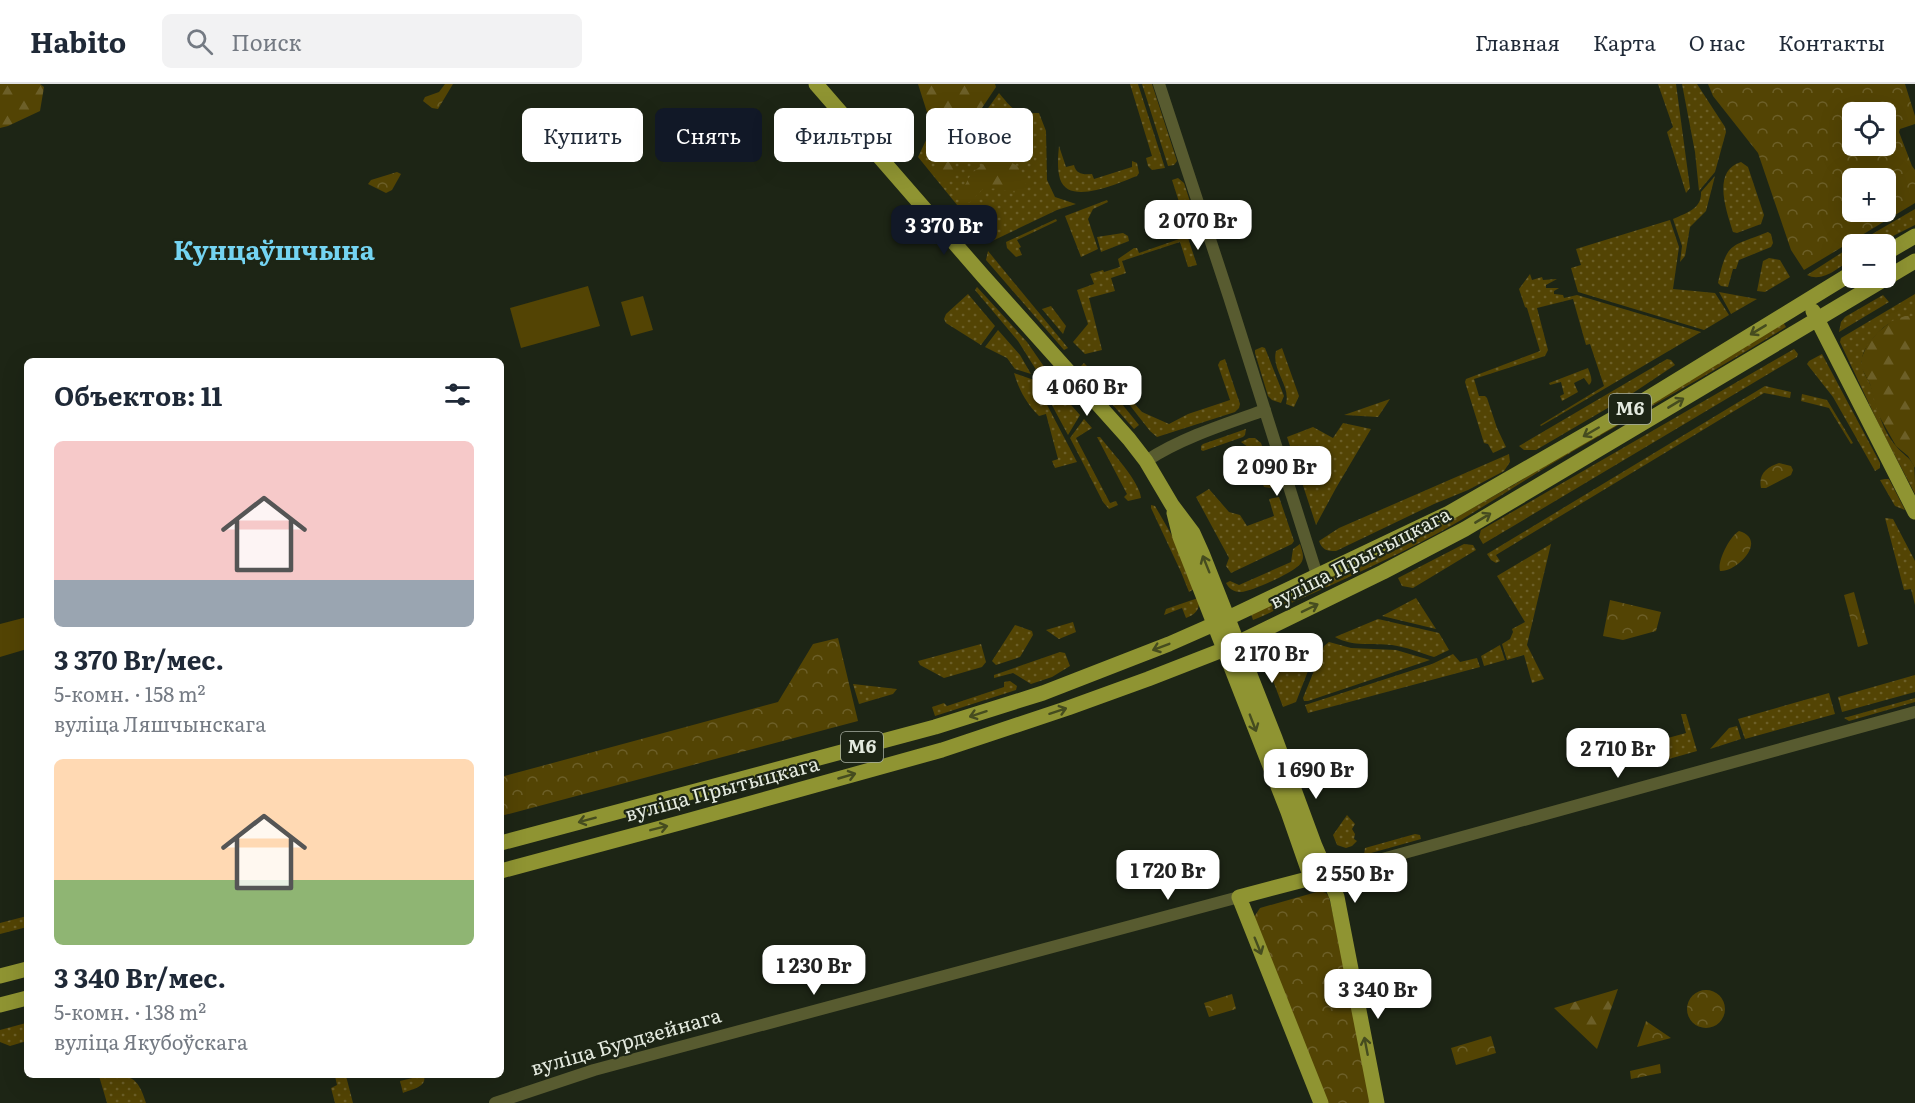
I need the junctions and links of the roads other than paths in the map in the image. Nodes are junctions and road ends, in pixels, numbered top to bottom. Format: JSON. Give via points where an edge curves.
{"nodes":[{"id":1,"x":816,"y":84,"type":"edge"},
{"id":2,"x":1159,"y":84,"type":"edge"},
{"id":3,"x":1915,"y":236,"type":"edge"},
{"id":4,"x":1896,"y":247,"type":"edge"},
{"id":5,"x":1915,"y":261,"type":"edge"},
{"id":6,"x":1897,"y":272,"type":"joint"},
{"id":7,"x":1842,"y":279,"type":"edge"},
{"id":8,"x":1808,"y":300,"type":"junction"},
{"id":9,"x":1817,"y":321,"type":"junction"},
{"id":10,"x":1265,"y":410,"type":"junction"},
{"id":11,"x":1146,"y":461,"type":"junction"},
{"id":12,"x":1915,"y":512,"type":"edge"},
{"id":13,"x":1317,"y":574,"type":"junction"},
{"id":14,"x":1222,"y":621,"type":"junction"},
{"id":15,"x":1232,"y":646,"type":"junction"},
{"id":16,"x":1915,"y":712,"type":"edge"},
{"id":17,"x":504,"y":842,"type":"edge"},
{"id":18,"x":504,"y":870,"type":"edge"},
{"id":19,"x":1328,"y":874,"type":"junction"},
{"id":20,"x":1311,"y":878,"type":"junction"},
{"id":21,"x":1239,"y":897,"type":"junction"},
{"id":22,"x":24,"y":970,"type":"edge"},
{"id":23,"x":0,"y":976,"type":"edge"},
{"id":24,"x":24,"y":999,"type":"edge"},
{"id":25,"x":0,"y":1005,"type":"edge"},
{"id":26,"x":495,"y":1103,"type":"edge"},
{"id":27,"x":1321,"y":1103,"type":"edge"},
{"id":28,"x":1377,"y":1103,"type":"edge"}],
"edges":[{"from":1,"to":11,"type":"main road"},
{"from":2,"to":10,"type":"street"},
{"from":3,"to":4,"type":"main road"},
{"from":5,"to":6,"type":"main road","name":"вуліца Прытыцкага","number":"М6"},
{"from":6,"to":9,"type":"main road","name":"вуліца Прытыцкага","number":"М6"},
{"from":7,"to":8,"type":"main road","name":"вуліца Прытыцкага","number":"М6"},
{"from":8,"to":9,"type":"main road"},
{"from":8,"to":13,"type":"main road","name":"вуліца Прытыцкага","number":"М6","one_way":true,"via":[[1458,508]]},
{"from":9,"to":12,"type":"main road"},
{"from":15,"to":9,"type":"main road","name":"вуліца Прытыцкага","number":"М6","one_way":true,"via":[[1465,529]]},
{"from":10,"to":11,"type":"street","via":[[1210,430]]},
{"from":10,"to":13,"type":"street"},
{"from":11,"to":14,"type":"main road","via":[[1172,505],[1180,537]]},
{"from":13,"to":14,"type":"main road","name":"вуліца Прытыцкага","number":"М6"},
{"from":14,"to":15,"type":"main road"},
{"from":14,"to":17,"type":"main road","name":"вуліца Прытыцкага","number":"М6","one_way":true,"via":[[1043,693],[935,727]]},
{"from":18,"to":15,"type":"main road","name":"вуліца Прытыцкага","number":"М6","one_way":true,"via":[[942,750],[1148,680]]},
{"from":15,"to":19,"type":"main road"},
{"from":15,"to":20,"type":"main road","one_way":true},
{"from":16,"to":19,"type":"street","name":"вуліца Бурдзейнага"},
{"from":19,"to":20,"type":"main road","name":"вуліца Бурдзейнага"},
{"from":28,"to":19,"type":"main road","one_way":true,"via":[[1337,897]]},
{"from":20,"to":21,"type":"main road","name":"вуліца Бурдзейнага"},
{"from":21,"to":26,"type":"street","name":"вуліца Бурдзейнага","via":[[601,1068]]},
{"from":21,"to":27,"type":"main road","one_way":true},
{"from":22,"to":23,"type":"main road"},
{"from":24,"to":25,"type":"main road"}]}
